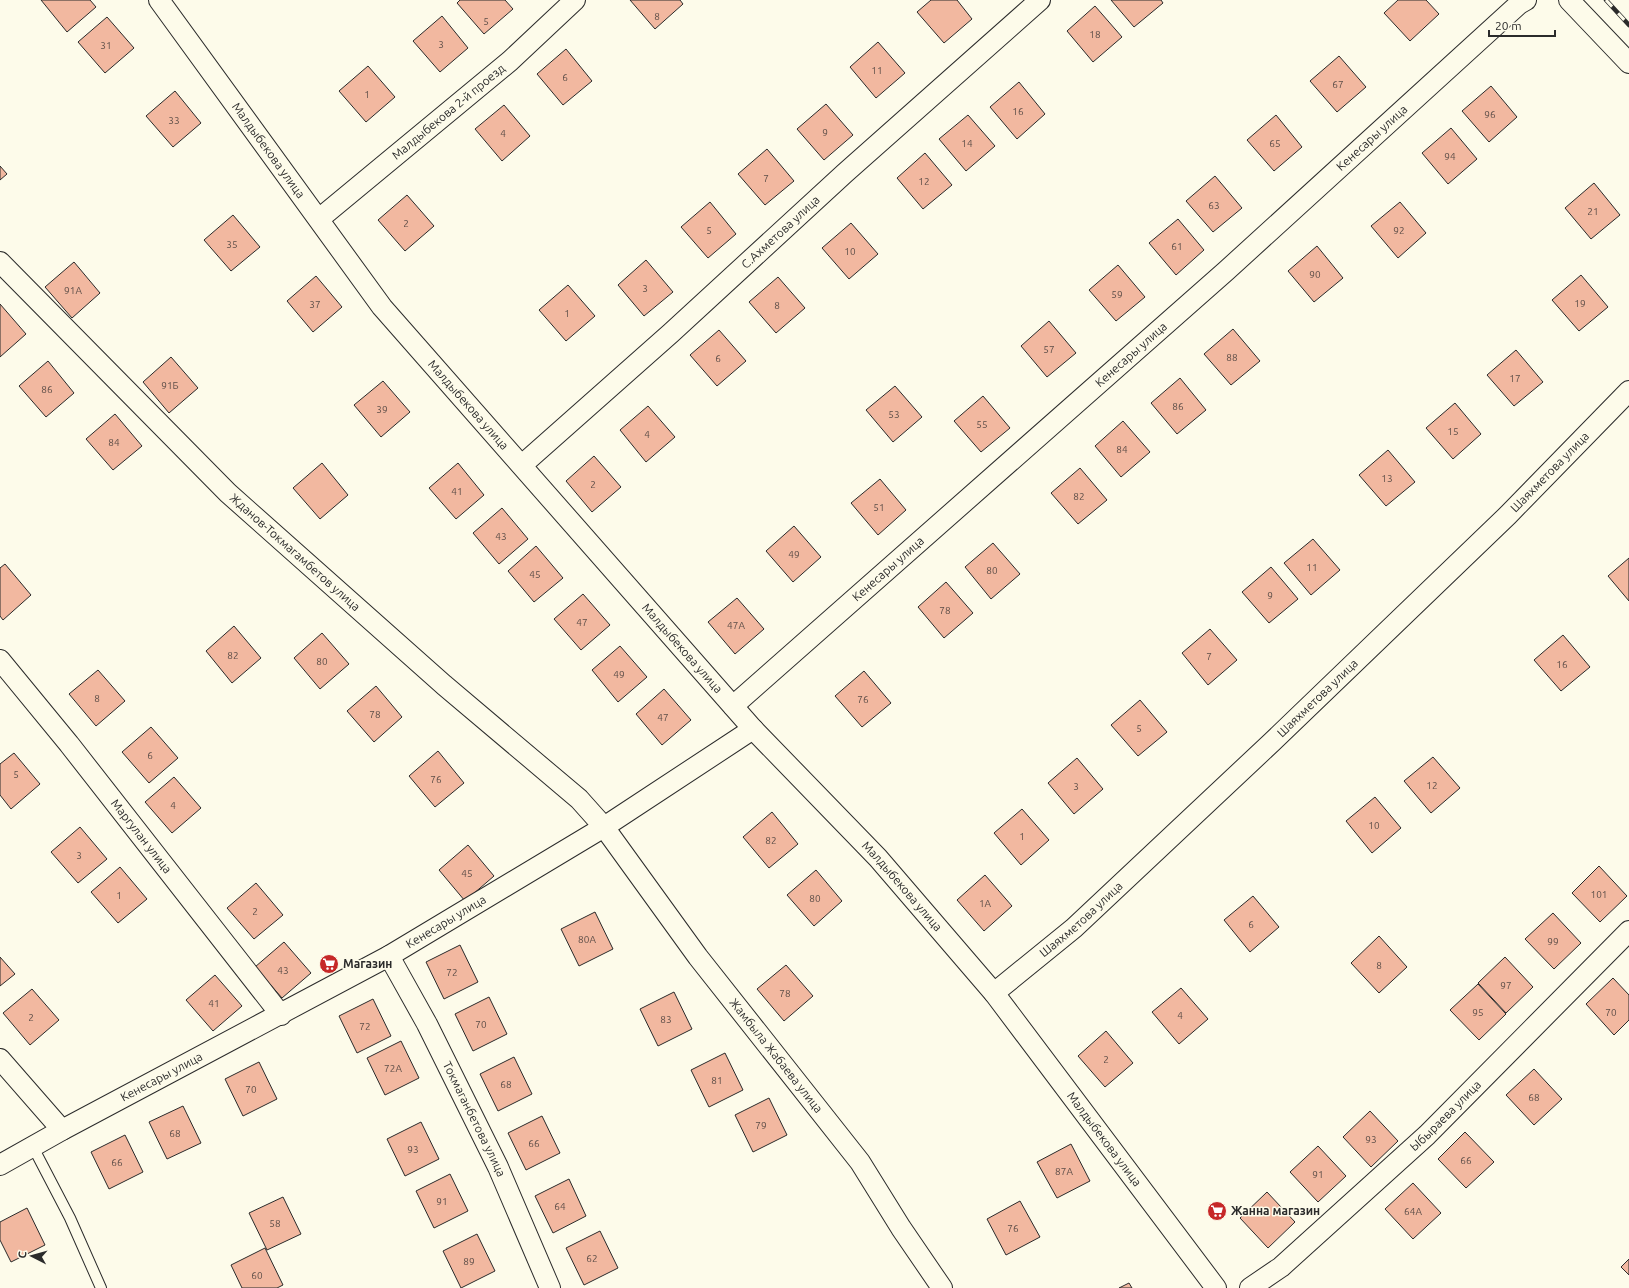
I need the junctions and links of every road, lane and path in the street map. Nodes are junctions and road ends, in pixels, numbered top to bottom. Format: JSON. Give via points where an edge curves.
{"nodes":[{"id":1,"x":159,"y":0,"type":"edge"},
{"id":2,"x":575,"y":0,"type":"edge"},
{"id":3,"x":1040,"y":0,"type":"edge"},
{"id":4,"x":1526,"y":0,"type":"edge"},
{"id":5,"x":1569,"y":0,"type":"edge"},
{"id":6,"x":1629,"y":63,"type":"edge"},
{"id":7,"x":319,"y":219,"type":"junction"},
{"id":8,"x":0,"y":262,"type":"edge"},
{"id":9,"x":1629,"y":391,"type":"edge"},
{"id":10,"x":522,"y":465,"type":"junction"},
{"id":11,"x":0,"y":660,"type":"edge"},
{"id":12,"x":733,"y":706,"type":"junction"},
{"id":13,"x":753,"y":729,"type":"junction"},
{"id":14,"x":604,"y":827,"type":"junction"},
{"id":15,"x":1629,"y":931,"type":"edge"},
{"id":16,"x":389,"y":956,"type":"junction"},
{"id":17,"x":994,"y":993,"type":"junction"},
{"id":18,"x":281,"y":1014,"type":"junction"},
{"id":19,"x":0,"y":1059,"type":"edge"},
{"id":20,"x":62,"y":1130,"type":"junction"},
{"id":21,"x":33,"y":1147,"type":"junction"},
{"id":22,"x":0,"y":1165,"type":"edge"},
{"id":23,"x":101,"y":1288,"type":"edge"},
{"id":24,"x":550,"y":1288,"type":"edge"},
{"id":25,"x":942,"y":1288,"type":"edge"},
{"id":26,"x":1216,"y":1288,"type":"edge"},
{"id":27,"x":1250,"y":1288,"type":"edge"}],
"edges":[{"from":1,"to":7,"type":"street","name":"Малдыбекова улица"},
{"from":2,"to":7,"type":"street","name":"Малдыбекова 2-й проезд","via":[[510,61]]},
{"from":3,"to":10,"type":"street","name":"С.Ахметова улица"},
{"from":4,"to":12,"type":"street","name":"Кенесары улица","via":[[1208,287]]},
{"from":5,"to":6,"type":"street"},
{"from":7,"to":10,"type":"street","name":"Малдыбекова улица","via":[[382,307]]},
{"from":8,"to":14,"type":"street","name":"Жданов-Токмагамбетов улица","via":[[228,493],[444,684],[579,799]]},
{"from":9,"to":17,"type":"street","name":"Шаяхметова улица","via":[[1508,515],[1272,742],[1074,928]]},
{"from":10,"to":12,"type":"street","name":"Малдыбекова улица"},
{"from":11,"to":18,"type":"street","name":"Маргулан улица"},
{"from":12,"to":13,"type":"street","name":"Малдыбекова улица"},
{"from":13,"to":14,"type":"street","name":"Кенесары улица"},
{"from":13,"to":17,"type":"street","name":"Малдыбекова улица","via":[[878,858]]},
{"from":14,"to":16,"type":"street","name":"Кенесары улица"},
{"from":14,"to":25,"type":"street","name":"Жамбыла Жабаева улица","via":[[698,956],[860,1162]]},
{"from":15,"to":27,"type":"street","name":"Ыбыраева улица","via":[[1426,1135],[1281,1267]]},
{"from":16,"to":18,"type":"street","name":"Кенесары улица"},
{"from":16,"to":24,"type":"street","name":"Токмаганбетова улица","via":[[427,1024],[498,1167]]},
{"from":17,"to":26,"type":"street","name":"Малдыбекова улица"},
{"from":18,"to":20,"type":"street","name":"Кенесары улица"},
{"from":19,"to":20,"type":"street"},
{"from":20,"to":21,"type":"street","name":"Кенесары улица"},
{"from":21,"to":22,"type":"street","name":"Кенесары улица"},
{"from":21,"to":23,"type":"lane","via":[[70,1218]]}]}
